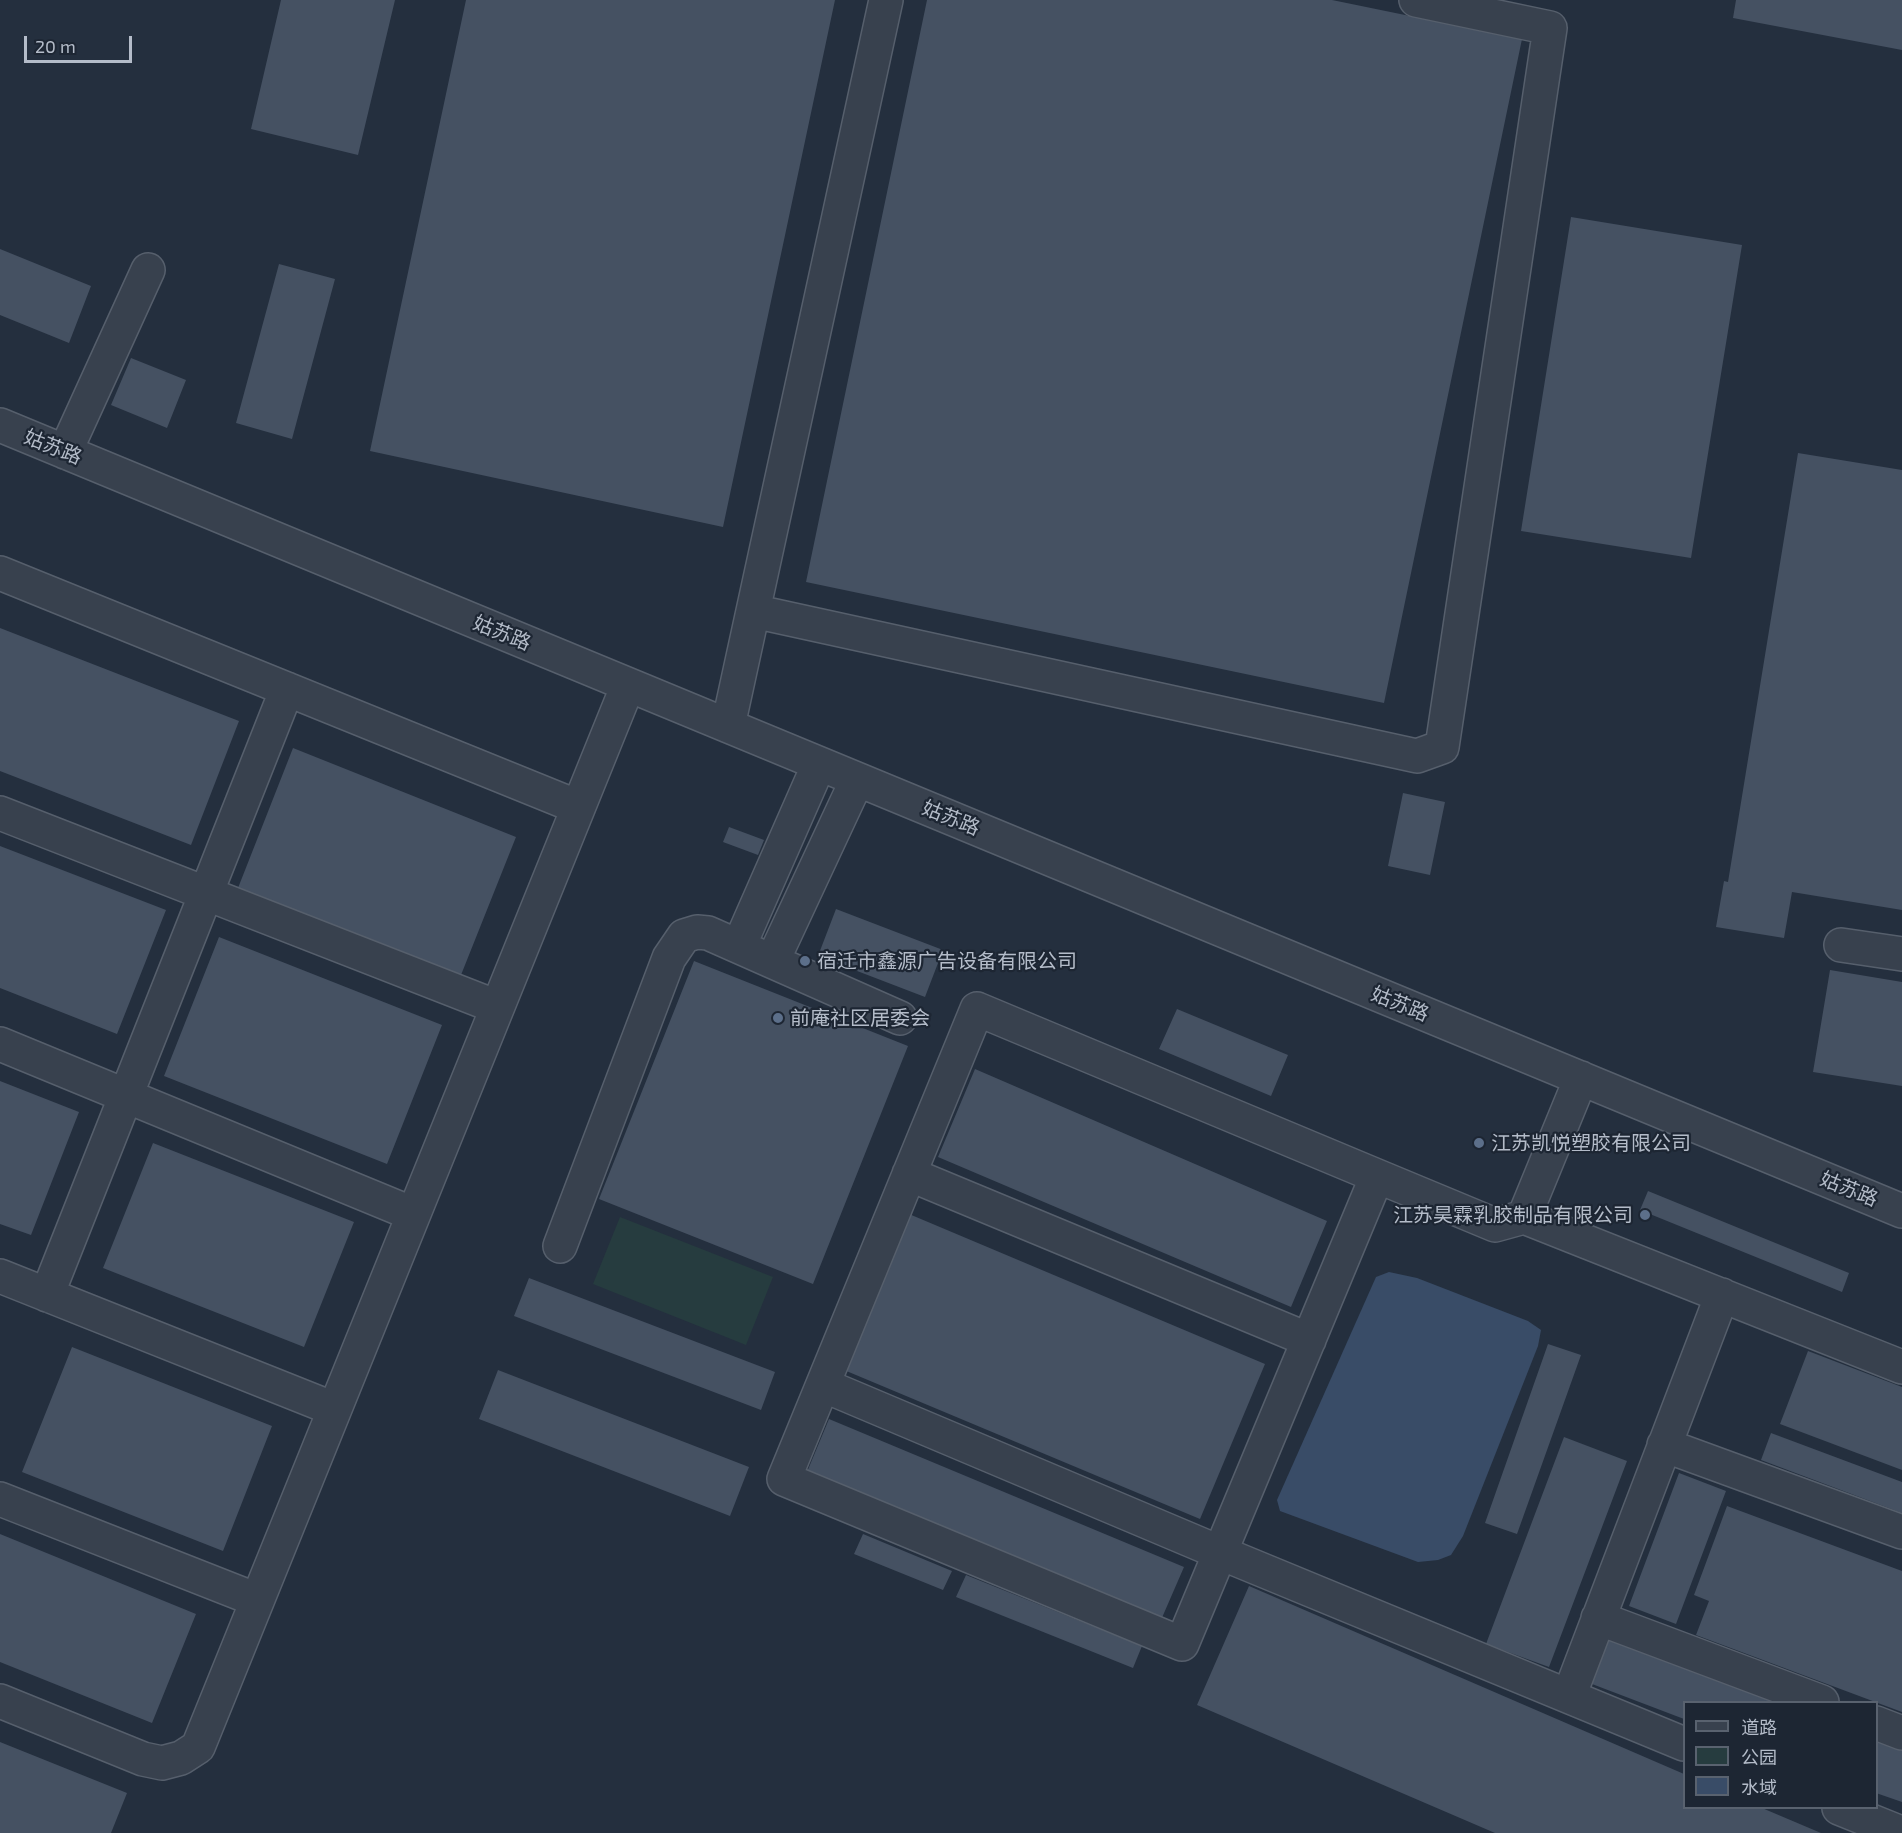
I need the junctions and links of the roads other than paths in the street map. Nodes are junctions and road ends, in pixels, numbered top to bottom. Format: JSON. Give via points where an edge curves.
{"nodes":[{"id":1,"x":886,"y":0,"type":"edge"},
{"id":2,"x":1416,"y":0,"type":"edge"},
{"id":3,"x":148,"y":270,"type":"dead end"},
{"id":4,"x":0,"y":426,"type":"edge"},
{"id":5,"x":65,"y":452,"type":"junction"},
{"id":6,"x":0,"y":573,"type":"edge"},
{"id":7,"x":753,"y":611,"type":"junction"},
{"id":8,"x":628,"y":685,"type":"junction"},
{"id":9,"x":287,"y":689,"type":"junction"},
{"id":10,"x":728,"y":726,"type":"junction"},
{"id":11,"x":819,"y":764,"type":"junction"},
{"id":12,"x":857,"y":780,"type":"junction"},
{"id":13,"x":578,"y":807,"type":"junction"},
{"id":14,"x":0,"y":813,"type":"edge"},
{"id":15,"x":206,"y":893,"type":"junction"},
{"id":16,"x":1841,"y":945,"type":"dead end"},
{"id":17,"x":739,"y":946,"type":"junction"},
{"id":18,"x":1902,"y":954,"type":"edge"},
{"id":19,"x":772,"y":960,"type":"junction"},
{"id":20,"x":497,"y":1007,"type":"junction"},
{"id":21,"x":900,"y":1018,"type":"dead end"},
{"id":22,"x":0,"y":1044,"type":"edge"},
{"id":23,"x":1581,"y":1078,"type":"junction"},
{"id":24,"x":126,"y":1096,"type":"junction"},
{"id":25,"x":909,"y":1174,"type":"junction"},
{"id":26,"x":1377,"y":1176,"type":"junction"},
{"id":27,"x":1902,"y":1211,"type":"edge"},
{"id":28,"x":413,"y":1214,"type":"junction"},
{"id":29,"x":1524,"y":1217,"type":"junction"},
{"id":30,"x":560,"y":1246,"type":"dead end"},
{"id":31,"x":0,"y":1276,"type":"edge"},
{"id":32,"x":47,"y":1295,"type":"junction"},
{"id":33,"x":1722,"y":1295,"type":"junction"},
{"id":34,"x":1309,"y":1340,"type":"junction"},
{"id":35,"x":1902,"y":1366,"type":"edge"},
{"id":36,"x":823,"y":1385,"type":"junction"},
{"id":37,"x":334,"y":1409,"type":"junction"},
{"id":38,"x":1664,"y":1445,"type":"junction"},
{"id":39,"x":0,"y":1499,"type":"edge"},
{"id":40,"x":1902,"y":1532,"type":"edge"},
{"id":41,"x":1221,"y":1553,"type":"junction"},
{"id":42,"x":257,"y":1600,"type":"junction"},
{"id":43,"x":1598,"y":1618,"type":"junction"},
{"id":44,"x":1569,"y":1696,"type":"junction"},
{"id":45,"x":0,"y":1701,"type":"edge"},
{"id":46,"x":1819,"y":1701,"type":"edge"},
{"id":47,"x":1878,"y":1724,"type":"edge"},
{"id":48,"x":1902,"y":1732,"type":"edge"},
{"id":49,"x":1683,"y":1744,"type":"edge"},
{"id":50,"x":1841,"y":1809,"type":"edge"},
{"id":51,"x":1901,"y":1833,"type":"edge"}],
"edges":[{"from":1,"to":7,"type":"street"},
{"from":2,"to":7,"type":"street","via":[[1550,28],[1442,747],[1417,756]]},
{"from":3,"to":5,"type":"street"},
{"from":4,"to":5,"type":"street","name":"姑苏路"},
{"from":5,"to":8,"type":"street","name":"姑苏路"},
{"from":6,"to":9,"type":"street"},
{"from":7,"to":10,"type":"street"},
{"from":8,"to":10,"type":"street","name":"姑苏路"},
{"from":8,"to":13,"type":"street"},
{"from":9,"to":13,"type":"street"},
{"from":9,"to":15,"type":"street"},
{"from":10,"to":11,"type":"street","name":"姑苏路"},
{"from":11,"to":12,"type":"street","name":"姑苏路"},
{"from":11,"to":17,"type":"street"},
{"from":12,"to":19,"type":"street"},
{"from":12,"to":23,"type":"street","name":"姑苏路"},
{"from":13,"to":20,"type":"street"},
{"from":14,"to":15,"type":"street"},
{"from":15,"to":20,"type":"street"},
{"from":15,"to":24,"type":"street"},
{"from":16,"to":18,"type":"street"},
{"from":17,"to":19,"type":"street"},
{"from":17,"to":30,"type":"street","via":[[697,932],[684,936],[676,946]]},
{"from":19,"to":21,"type":"street"},
{"from":20,"to":28,"type":"street"},
{"from":22,"to":24,"type":"street"},
{"from":23,"to":27,"type":"street","name":"姑苏路"},
{"from":23,"to":29,"type":"street"},
{"from":24,"to":28,"type":"street"},
{"from":24,"to":32,"type":"street"},
{"from":25,"to":26,"type":"street","via":[[977,1009]]},
{"from":25,"to":34,"type":"street"},
{"from":25,"to":36,"type":"street"},
{"from":26,"to":29,"type":"street","via":[[1494,1225]]},
{"from":26,"to":34,"type":"street"},
{"from":28,"to":37,"type":"street"},
{"from":29,"to":33,"type":"street"},
{"from":31,"to":32,"type":"street"},
{"from":32,"to":37,"type":"street"},
{"from":33,"to":35,"type":"street"},
{"from":33,"to":38,"type":"street"},
{"from":34,"to":41,"type":"street"},
{"from":36,"to":41,"type":"street"},
{"from":36,"to":41,"type":"street","via":[[784,1479],[1182,1644]]},
{"from":37,"to":42,"type":"street"},
{"from":38,"to":40,"type":"street"},
{"from":38,"to":43,"type":"street"},
{"from":39,"to":42,"type":"street"},
{"from":41,"to":44,"type":"street"},
{"from":42,"to":45,"type":"street","via":[[198,1747],[182,1758],[162,1763],[142,1759]]},
{"from":43,"to":44,"type":"street"},
{"from":43,"to":46,"type":"street"},
{"from":44,"to":49,"type":"street"},
{"from":47,"to":48,"type":"street"},
{"from":50,"to":51,"type":"street"}]}
